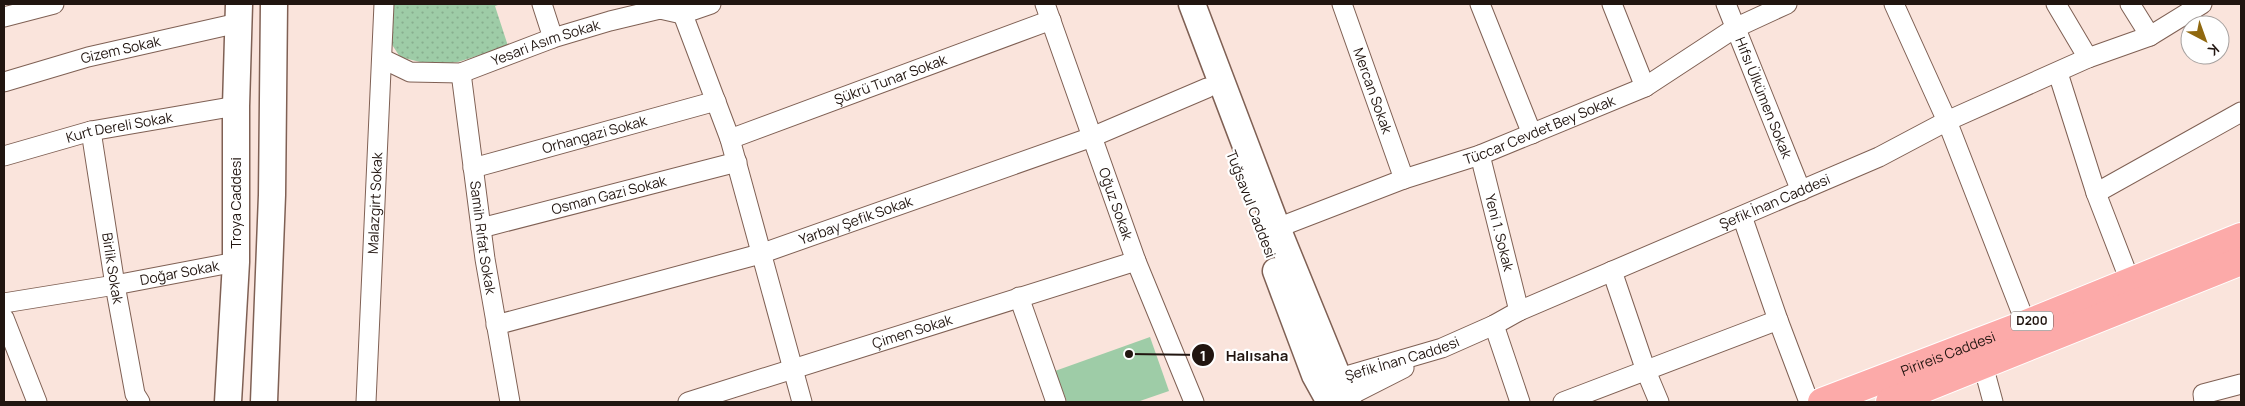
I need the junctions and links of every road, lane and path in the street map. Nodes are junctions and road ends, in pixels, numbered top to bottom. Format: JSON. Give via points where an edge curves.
{"nodes":[{"id":1,"x":54,"y":4,"type":"edge"},
{"id":2,"x":274,"y":4,"type":"edge"},
{"id":3,"x":384,"y":4,"type":"edge"},
{"id":4,"x":542,"y":4,"type":"edge"},
{"id":5,"x":711,"y":4,"type":"edge"},
{"id":6,"x":1176,"y":4,"type":"edge"},
{"id":7,"x":1192,"y":4,"type":"edge"},
{"id":8,"x":1342,"y":4,"type":"edge"},
{"id":9,"x":1480,"y":4,"type":"edge"},
{"id":10,"x":1612,"y":4,"type":"edge"},
{"id":11,"x":1726,"y":4,"type":"edge"},
{"id":12,"x":1787,"y":4,"type":"edge"},
{"id":13,"x":1894,"y":4,"type":"edge"},
{"id":14,"x":2056,"y":4,"type":"edge"},
{"id":15,"x":2130,"y":4,"type":"edge"},
{"id":16,"x":2202,"y":4,"type":"edge"},
{"id":17,"x":681,"y":9,"type":"edge"},
{"id":18,"x":1048,"y":12,"type":"edge"},
{"id":19,"x":239,"y":13,"type":"edge"},
{"id":20,"x":4,"y":17,"type":"edge"},
{"id":21,"x":1735,"y":28,"type":"junction"},
{"id":22,"x":2150,"y":36,"type":"junction"},
{"id":23,"x":553,"y":38,"type":"junction"},
{"id":24,"x":2088,"y":58,"type":"junction"},
{"id":25,"x":383,"y":59,"type":"junction"},
{"id":26,"x":461,"y":73,"type":"junction"},
{"id":27,"x":2058,"y":73,"type":"junction"},
{"id":28,"x":4,"y":82,"type":"edge"},
{"id":29,"x":1645,"y":87,"type":"junction"},
{"id":30,"x":1207,"y":88,"type":"junction"},
{"id":31,"x":716,"y":101,"type":"junction"},
{"id":32,"x":236,"y":106,"type":"junction"},
{"id":33,"x":2241,"y":112,"type":"edge"},
{"id":34,"x":1947,"y":121,"type":"junction"},
{"id":35,"x":91,"y":131,"type":"junction"},
{"id":36,"x":1532,"y":134,"type":"junction"},
{"id":37,"x":1092,"y":137,"type":"junction"},
{"id":38,"x":730,"y":138,"type":"junction"},
{"id":39,"x":1480,"y":154,"type":"junction"},
{"id":40,"x":4,"y":156,"type":"edge"},
{"id":41,"x":737,"y":162,"type":"junction"},
{"id":42,"x":473,"y":168,"type":"junction"},
{"id":43,"x":1404,"y":179,"type":"junction"},
{"id":44,"x":1801,"y":191,"type":"junction"},
{"id":45,"x":2096,"y":193,"type":"junction"},
{"id":46,"x":1742,"y":216,"type":"junction"},
{"id":47,"x":481,"y":228,"type":"junction"},
{"id":48,"x":1277,"y":228,"type":"junction"},
{"id":49,"x":2241,"y":237,"type":"edge"},
{"id":50,"x":760,"y":254,"type":"junction"},
{"id":51,"x":1136,"y":261,"type":"junction"},
{"id":52,"x":2241,"y":261,"type":"edge"},
{"id":53,"x":236,"y":262,"type":"junction"},
{"id":54,"x":1612,"y":271,"type":"junction"},
{"id":55,"x":2130,"y":281,"type":"junction"},
{"id":56,"x":115,"y":285,"type":"junction"},
{"id":57,"x":1018,"y":297,"type":"junction"},
{"id":58,"x":4,"y":303,"type":"edge"},
{"id":59,"x":1519,"y":311,"type":"junction"},
{"id":60,"x":4,"y":318,"type":"edge"},
{"id":61,"x":1778,"y":320,"type":"junction"},
{"id":62,"x":2026,"y":324,"type":"junction"},
{"id":63,"x":496,"y":325,"type":"junction"},
{"id":64,"x":1494,"y":325,"type":"junction"},
{"id":65,"x":1983,"y":365,"type":"junction"},
{"id":66,"x":792,"y":368,"type":"junction"},
{"id":67,"x":1646,"y":371,"type":"junction"},
{"id":68,"x":2241,"y":384,"type":"edge"},
{"id":69,"x":1340,"y":397,"type":"edge"},
{"id":70,"x":37,"y":402,"type":"edge"},
{"id":71,"x":140,"y":402,"type":"edge"},
{"id":72,"x":228,"y":402,"type":"edge"},
{"id":73,"x":264,"y":402,"type":"edge"},
{"id":74,"x":366,"y":402,"type":"edge"},
{"id":75,"x":510,"y":402,"type":"edge"},
{"id":76,"x":688,"y":402,"type":"edge"},
{"id":77,"x":802,"y":402,"type":"edge"},
{"id":78,"x":1056,"y":402,"type":"edge"},
{"id":79,"x":1194,"y":402,"type":"edge"},
{"id":80,"x":1520,"y":402,"type":"edge"},
{"id":81,"x":1563,"y":402,"type":"edge"},
{"id":82,"x":1659,"y":402,"type":"edge"},
{"id":83,"x":1809,"y":402,"type":"edge"},
{"id":84,"x":1822,"y":402,"type":"edge"},
{"id":85,"x":1890,"y":402,"type":"edge"},
{"id":86,"x":1993,"y":402,"type":"edge"},
{"id":87,"x":2204,"y":402,"type":"edge"}],
"edges":[{"from":1,"to":20,"type":"street"},
{"from":2,"to":73,"type":"main road","via":[[272,195]]},
{"from":3,"to":25,"type":"street","name":"Malazgirt Sokak"},
{"from":4,"to":23,"type":"street"},
{"from":5,"to":17,"type":"street","name":"Yesari Asım Sokak"},
{"from":6,"to":30,"type":"main road","name":"Tuğsavul Caddesi"},
{"from":7,"to":48,"type":"main road"},
{"from":8,"to":43,"type":"street","name":"Mercan Sokak"},
{"from":9,"to":36,"type":"street"},
{"from":10,"to":29,"type":"street"},
{"from":11,"to":21,"type":"street","name":"Hıfsı Ülkümen Sokak"},
{"from":12,"to":21,"type":"street","name":"Tüccar Cevdet Bey Sokak"},
{"from":13,"to":34,"type":"street"},
{"from":14,"to":24,"type":"street"},
{"from":15,"to":22,"type":"street"},
{"from":16,"to":22,"type":"street","name":"Şefik İnan Caddesi"},
{"from":17,"to":23,"type":"street","name":"Yesari Asım Sokak","via":[[660,9]]},
{"from":17,"to":31,"type":"street"},
{"from":18,"to":37,"type":"street","name":"Oğuz Sokak"},
{"from":18,"to":38,"type":"street","name":"Şükrü Tunar Sokak"},
{"from":19,"to":28,"type":"street","name":"Gizem Sokak"},
{"from":19,"to":32,"type":"main road","name":"Troya Caddesi"},
{"from":21,"to":29,"type":"street","name":"Tüccar Cevdet Bey Sokak"},
{"from":21,"to":44,"type":"street","name":"Hıfsı Ülkümen Sokak"},
{"from":22,"to":24,"type":"street","name":"Şefik İnan Caddesi"},
{"from":23,"to":26,"type":"street","name":"Yesari Asım Sokak"},
{"from":24,"to":27,"type":"street","name":"Şefik İnan Caddesi"},
{"from":25,"to":26,"type":"street","name":"Yesari Asım Sokak","via":[[410,72]]},
{"from":25,"to":74,"type":"street","name":"Malazgirt Sokak"},
{"from":26,"to":42,"type":"street","name":"Samih Rıfat Sokak"},
{"from":27,"to":34,"type":"street","name":"Şefik İnan Caddesi"},
{"from":27,"to":45,"type":"street"},
{"from":29,"to":36,"type":"street","name":"Tüccar Cevdet Bey Sokak"},
{"from":30,"to":37,"type":"street","name":"Yarbay Şefik Sokak"},
{"from":30,"to":69,"type":"main road","name":"Tuğsavul Caddesi","via":[[1315,375]]},
{"from":31,"to":38,"type":"street"},
{"from":31,"to":42,"type":"street","name":"Orhangazi Sokak"},
{"from":32,"to":35,"type":"street","name":"Kurt Dereli Sokak"},
{"from":32,"to":53,"type":"main road","name":"Troya Caddesi"},
{"from":33,"to":45,"type":"street"},
{"from":34,"to":44,"type":"street","name":"Şefik İnan Caddesi","via":[[1879,157]]},
{"from":34,"to":62,"type":"street"},
{"from":35,"to":40,"type":"street","name":"Kurt Dereli Sokak"},
{"from":35,"to":56,"type":"street","name":"Birlik Sokak"},
{"from":36,"to":39,"type":"street","name":"Tüccar Cevdet Bey Sokak"},
{"from":37,"to":50,"type":"street","name":"Yarbay Şefik Sokak"},
{"from":37,"to":51,"type":"street","name":"Oğuz Sokak"},
{"from":38,"to":41,"type":"street"},
{"from":39,"to":43,"type":"street","name":"Tüccar Cevdet Bey Sokak"},
{"from":39,"to":59,"type":"street","name":"Yeni 1. Sokak"},
{"from":41,"to":47,"type":"street","name":"Osman Gazi Sokak"},
{"from":41,"to":50,"type":"street"},
{"from":42,"to":47,"type":"street","name":"Samih Rıfat Sokak"},
{"from":43,"to":48,"type":"street","name":"Tüccar Cevdet Bey Sokak"},
{"from":44,"to":46,"type":"street","name":"Şefik İnan Caddesi"},
{"from":45,"to":55,"type":"street"},
{"from":46,"to":54,"type":"street","name":"Şefik İnan Caddesi"},
{"from":46,"to":61,"type":"street"},
{"from":47,"to":63,"type":"street","name":"Samih Rıfat Sokak"},
{"from":48,"to":69,"type":"main road"},
{"from":49,"to":55,"type":"highway","name":"Pirireis Caddesi","number":"D200"},
{"from":50,"to":63,"type":"street","name":"Yarbay Şefik Sokak"},
{"from":50,"to":66,"type":"street"},
{"from":51,"to":57,"type":"street","name":"Çimen Sokak"},
{"from":51,"to":79,"type":"street","name":"Oğuz Sokak"},
{"from":52,"to":65,"type":"highway","name":"Pirireis Caddesi","number":"D200"},
{"from":53,"to":56,"type":"street","name":"Doğar Sokak"},
{"from":53,"to":72,"type":"main road","name":"Troya Caddesi"},
{"from":54,"to":59,"type":"street","name":"Şefik İnan Caddesi"},
{"from":54,"to":67,"type":"street"},
{"from":55,"to":62,"type":"highway","name":"Pirireis Caddesi","number":"D200"},
{"from":56,"to":58,"type":"street","name":"Doğar Sokak"},
{"from":56,"to":71,"type":"street","name":"Birlik Sokak","via":[[135,394]]},
{"from":57,"to":66,"type":"street","name":"Çimen Sokak"},
{"from":57,"to":78,"type":"street"},
{"from":59,"to":64,"type":"street","name":"Şefik İnan Caddesi"},
{"from":60,"to":70,"type":"street"},
{"from":61,"to":67,"type":"street"},
{"from":61,"to":83,"type":"street"},
{"from":62,"to":84,"type":"highway","name":"Pirireis Caddesi","number":"D200"},
{"from":63,"to":75,"type":"street","name":"Samih Rıfat Sokak"},
{"from":64,"to":69,"type":"street","name":"Şefik İnan Caddesi"},
{"from":64,"to":80,"type":"street"},
{"from":65,"to":85,"type":"highway","name":"Pirireis Caddesi","number":"D200"},
{"from":65,"to":86,"type":"street"},
{"from":66,"to":76,"type":"street","name":"Çimen Sokak"},
{"from":66,"to":77,"type":"street"},
{"from":67,"to":81,"type":"street"},
{"from":67,"to":82,"type":"street"},
{"from":68,"to":87,"type":"street","via":[[2203,394]]}]}
